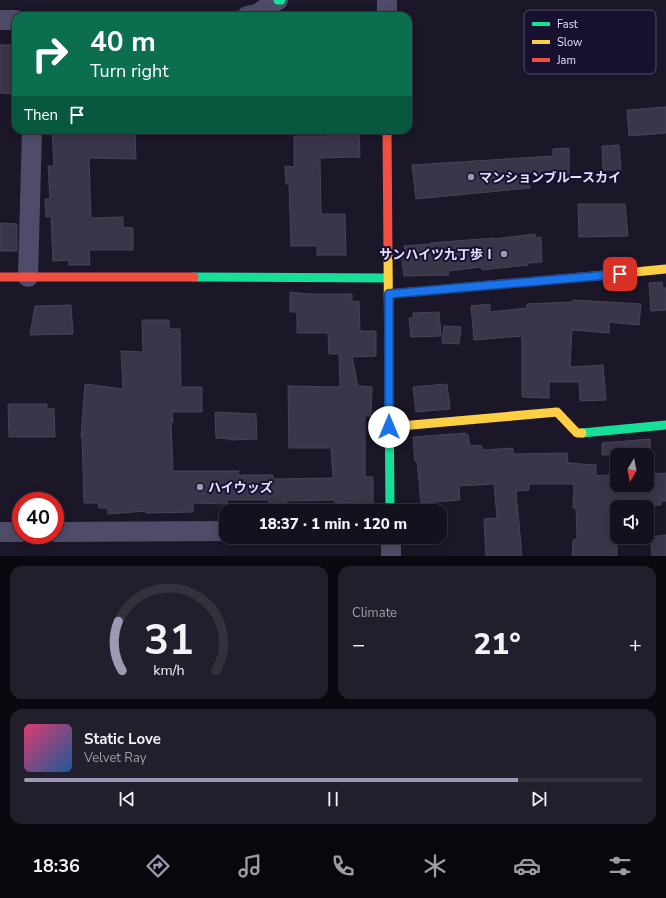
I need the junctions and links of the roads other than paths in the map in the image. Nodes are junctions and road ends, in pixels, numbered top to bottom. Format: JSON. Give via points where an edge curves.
{"nodes":[{"id":1,"x":279,"y":0,"type":"edge"},
{"id":2,"x":387,"y":0,"type":"edge"},
{"id":3,"x":260,"y":12,"type":"edge"},
{"id":4,"x":387,"y":12,"type":"edge"},
{"id":5,"x":0,"y":20,"type":"edge"},
{"id":6,"x":12,"y":20,"type":"edge"},
{"id":7,"x":32,"y":134,"type":"edge"},
{"id":8,"x":387,"y":134,"type":"edge"},
{"id":9,"x":666,"y":269,"type":"edge"},
{"id":10,"x":0,"y":277,"type":"edge"},
{"id":11,"x":28,"y":277,"type":"junction"},
{"id":12,"x":388,"y":278,"type":"junction"},
{"id":13,"x":389,"y":294,"type":"junction"},
{"id":14,"x":666,"y":425,"type":"edge"},
{"id":15,"x":389,"y":427,"type":"junction"},
{"id":16,"x":390,"y":504,"type":"edge"},
{"id":17,"x":219,"y":531,"type":"edge"},
{"id":18,"x":0,"y":532,"type":"edge"},
{"id":19,"x":12,"y":532,"type":"edge"},
{"id":20,"x":64,"y":532,"type":"edge"},
{"id":21,"x":391,"y":544,"type":"edge"},
{"id":22,"x":391,"y":556,"type":"edge"}],
"edges":[{"from":1,"to":3,"type":"street"},
{"from":2,"to":4,"type":"street"},
{"from":5,"to":6,"type":"street"},
{"from":7,"to":11,"type":"street"},
{"from":8,"to":12,"type":"street"},
{"from":9,"to":13,"type":"street"},
{"from":10,"to":11,"type":"street"},
{"from":11,"to":12,"type":"street"},
{"from":12,"to":13,"type":"street"},
{"from":13,"to":15,"type":"street"},
{"from":14,"to":15,"type":"street","via":[[576,433],[558,412]]},
{"from":15,"to":16,"type":"street"},
{"from":17,"to":20,"type":"street"},
{"from":18,"to":19,"type":"street"},
{"from":21,"to":22,"type":"street"}]}
